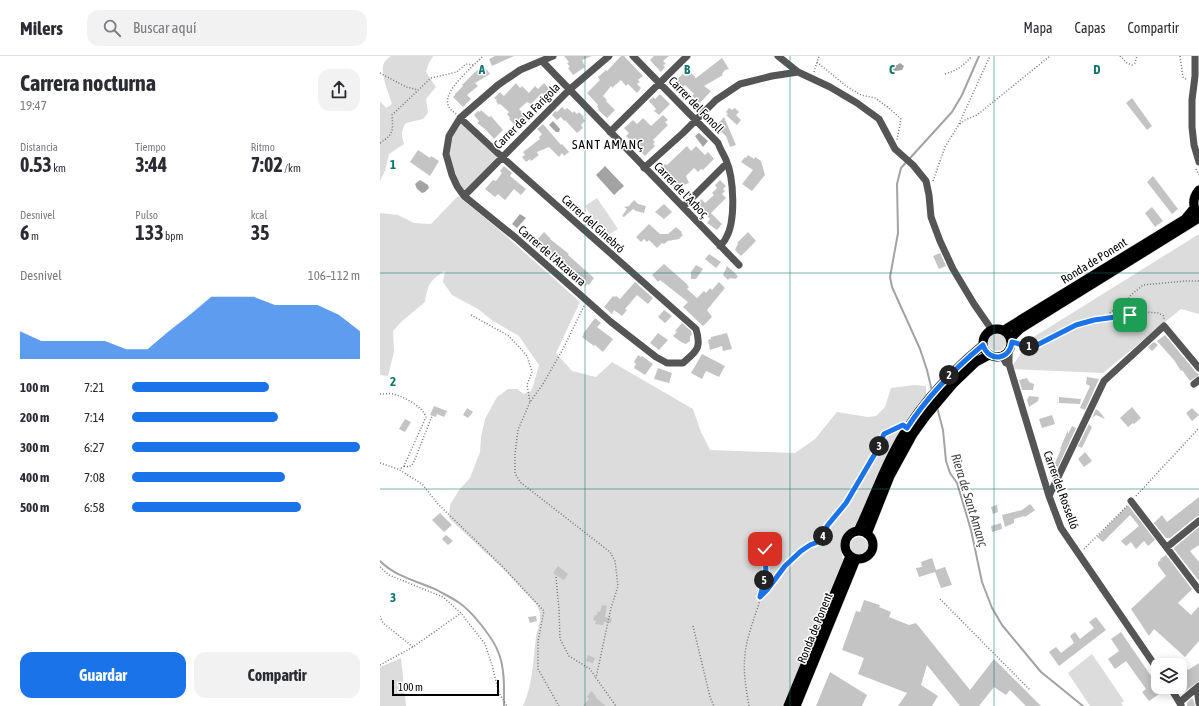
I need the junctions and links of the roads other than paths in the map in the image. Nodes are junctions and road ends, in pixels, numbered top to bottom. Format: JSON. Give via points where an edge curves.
{"nodes":[{"id":1,"x":553,"y":56,"type":"edge"},
{"id":2,"x":609,"y":56,"type":"edge"},
{"id":3,"x":633,"y":56,"type":"edge"},
{"id":4,"x":687,"y":56,"type":"edge"},
{"id":5,"x":778,"y":56,"type":"edge"},
{"id":6,"x":1195,"y":56,"type":"edge"},
{"id":7,"x":542,"y":61,"type":"junction"},
{"id":8,"x":798,"y":72,"type":"junction"},
{"id":9,"x":660,"y":83,"type":"junction"},
{"id":10,"x":569,"y":90,"type":"junction"},
{"id":11,"x":460,"y":118,"type":"junction"},
{"id":12,"x":696,"y":120,"type":"junction"},
{"id":13,"x":610,"y":132,"type":"junction"},
{"id":14,"x":502,"y":157,"type":"junction"},
{"id":15,"x":1199,"y":162,"type":"edge"},
{"id":16,"x":727,"y":163,"type":"junction"},
{"id":17,"x":644,"y":168,"type":"junction"},
{"id":18,"x":1199,"y":190,"type":"edge"},
{"id":19,"x":464,"y":196,"type":"junction"},
{"id":20,"x":683,"y":207,"type":"junction"},
{"id":21,"x":1197,"y":214,"type":"edge"},
{"id":22,"x":720,"y":246,"type":"junction"},
{"id":23,"x":739,"y":265,"type":"dead end"},
{"id":24,"x":992,"y":330,"type":"junction"},
{"id":25,"x":1004,"y":330,"type":"junction"},
{"id":26,"x":983,"y":345,"type":"junction"},
{"id":27,"x":1008,"y":347,"type":"junction"},
{"id":28,"x":696,"y":351,"type":"joint"},
{"id":29,"x":989,"y":355,"type":"junction"},
{"id":30,"x":1199,"y":368,"type":"edge"},
{"id":31,"x":950,"y":380,"type":"junction"},
{"id":32,"x":924,"y":411,"type":"junction"},
{"id":33,"x":1049,"y":496,"type":"junction"},
{"id":34,"x":1131,"y":501,"type":"road end"},
{"id":35,"x":1199,"y":522,"type":"edge"},
{"id":36,"x":858,"y":531,"type":"junction"},
{"id":37,"x":867,"y":534,"type":"junction"},
{"id":38,"x":1167,"y":547,"type":"junction"},
{"id":39,"x":853,"y":558,"type":"junction"},
{"id":40,"x":1199,"y":590,"type":"edge"},
{"id":41,"x":1151,"y":660,"type":"edge"},
{"id":42,"x":1198,"y":687,"type":"edge"},
{"id":43,"x":1174,"y":694,"type":"edge"},
{"id":44,"x":1199,"y":703,"type":"edge"},
{"id":45,"x":1180,"y":704,"type":"edge"},
{"id":46,"x":788,"y":706,"type":"edge"},
{"id":47,"x":796,"y":706,"type":"edge"}],
"edges":[{"from":1,"to":7,"type":"street","name":"Carrer de l'Atzavara"},
{"from":2,"to":10,"type":"street","name":"Carrer de la Farigola"},
{"from":3,"to":9,"type":"street","name":"Carrer del Fonoll"},
{"from":4,"to":9,"type":"street"},
{"from":5,"to":8,"type":"street"},
{"from":6,"to":15,"type":"street","via":[[1192,127]]},
{"from":7,"to":10,"type":"street","name":"Carrer de l'Arboç"},
{"from":7,"to":11,"type":"street","name":"Carrer de l'Atzavara","via":[[520,70],[498,85]]},
{"from":8,"to":12,"type":"street","via":[[740,84],[716,100]]},
{"from":8,"to":24,"type":"street","via":[[830,87],[879,119],[895,149],[926,181],[931,217],[940,241],[953,269]]},
{"from":9,"to":12,"type":"street","name":"Carrer del Fonoll"},
{"from":9,"to":13,"type":"street"},
{"from":10,"to":13,"type":"street","name":"Carrer de l'Arboç"},
{"from":10,"to":14,"type":"street","name":"Carrer de la Farigola"},
{"from":11,"to":14,"type":"street","name":"Carrer del Ginebró"},
{"from":11,"to":19,"type":"street","name":"Carrer de l'Atzavara","via":[[449,136],[446,154],[452,175]]},
{"from":12,"to":16,"type":"street","name":"Carrer del Fonoll","via":[[718,143]]},
{"from":12,"to":17,"type":"street"},
{"from":13,"to":17,"type":"street","name":"Carrer de l'Arboç"},
{"from":14,"to":19,"type":"street","name":"Carrer de la Farigola"},
{"from":14,"to":28,"type":"street","name":"Carrer del Ginebró","via":[[696,329],[700,341]]},
{"from":16,"to":20,"type":"street"},
{"from":16,"to":22,"type":"street","name":"Carrer del Fonoll","via":[[733,196],[732,216],[727,237]]},
{"from":17,"to":20,"type":"street","name":"Carrer de l'Arboç"},
{"from":18,"to":21,"type":"main road","name":"Ronda de Ponent","via":[[1194,199]]},
{"from":19,"to":28,"type":"street","name":"Carrer de l'Atzavara","via":[[516,238],[586,301],[656,356],[668,363],[682,363]]},
{"from":20,"to":22,"type":"street","name":"Carrer de l'Arboç"},
{"from":21,"to":25,"type":"main road","name":"Ronda de Ponent"},
{"from":21,"to":27,"type":"main road","via":[[1020,329]]},
{"from":22,"to":23,"type":"street","name":"Carrer de l'Arboç"},
{"from":24,"to":25,"type":"main road"},
{"from":24,"to":26,"type":"main road","via":[[985,336]]},
{"from":25,"to":27,"type":"main road","via":[[1008,333]]},
{"from":26,"to":29,"type":"main road"},
{"from":26,"to":31,"type":"main road"},
{"from":27,"to":29,"type":"main road","via":[[996,357]]},
{"from":27,"to":33,"type":"street","name":"Carrer del Rosselló","via":[[1009,364]]},
{"from":29,"to":31,"type":"main road"},
{"from":30,"to":33,"type":"street","via":[[1164,326],[1104,381]]},
{"from":31,"to":32,"type":"main road"},
{"from":32,"to":36,"type":"main road","via":[[915,416],[893,453]]},
{"from":32,"to":37,"type":"main road","via":[[890,476]]},
{"from":33,"to":41,"type":"street","name":"Carrer del Rosselló","via":[[1061,528],[1070,543]]},
{"from":34,"to":38,"type":"street"},
{"from":35,"to":38,"type":"street"},
{"from":36,"to":37,"type":"main road"},
{"from":36,"to":39,"type":"main road","via":[[845,541],[845,548]]},
{"from":37,"to":39,"type":"main road","via":[[873,541],[872,551],[866,558]]},
{"from":38,"to":40,"type":"street"},
{"from":39,"to":46,"type":"main road"},
{"from":39,"to":47,"type":"main road","name":"Ronda de Ponent"},
{"from":42,"to":44,"type":"street"},
{"from":42,"to":45,"type":"street"},
{"from":43,"to":45,"type":"street"}]}
